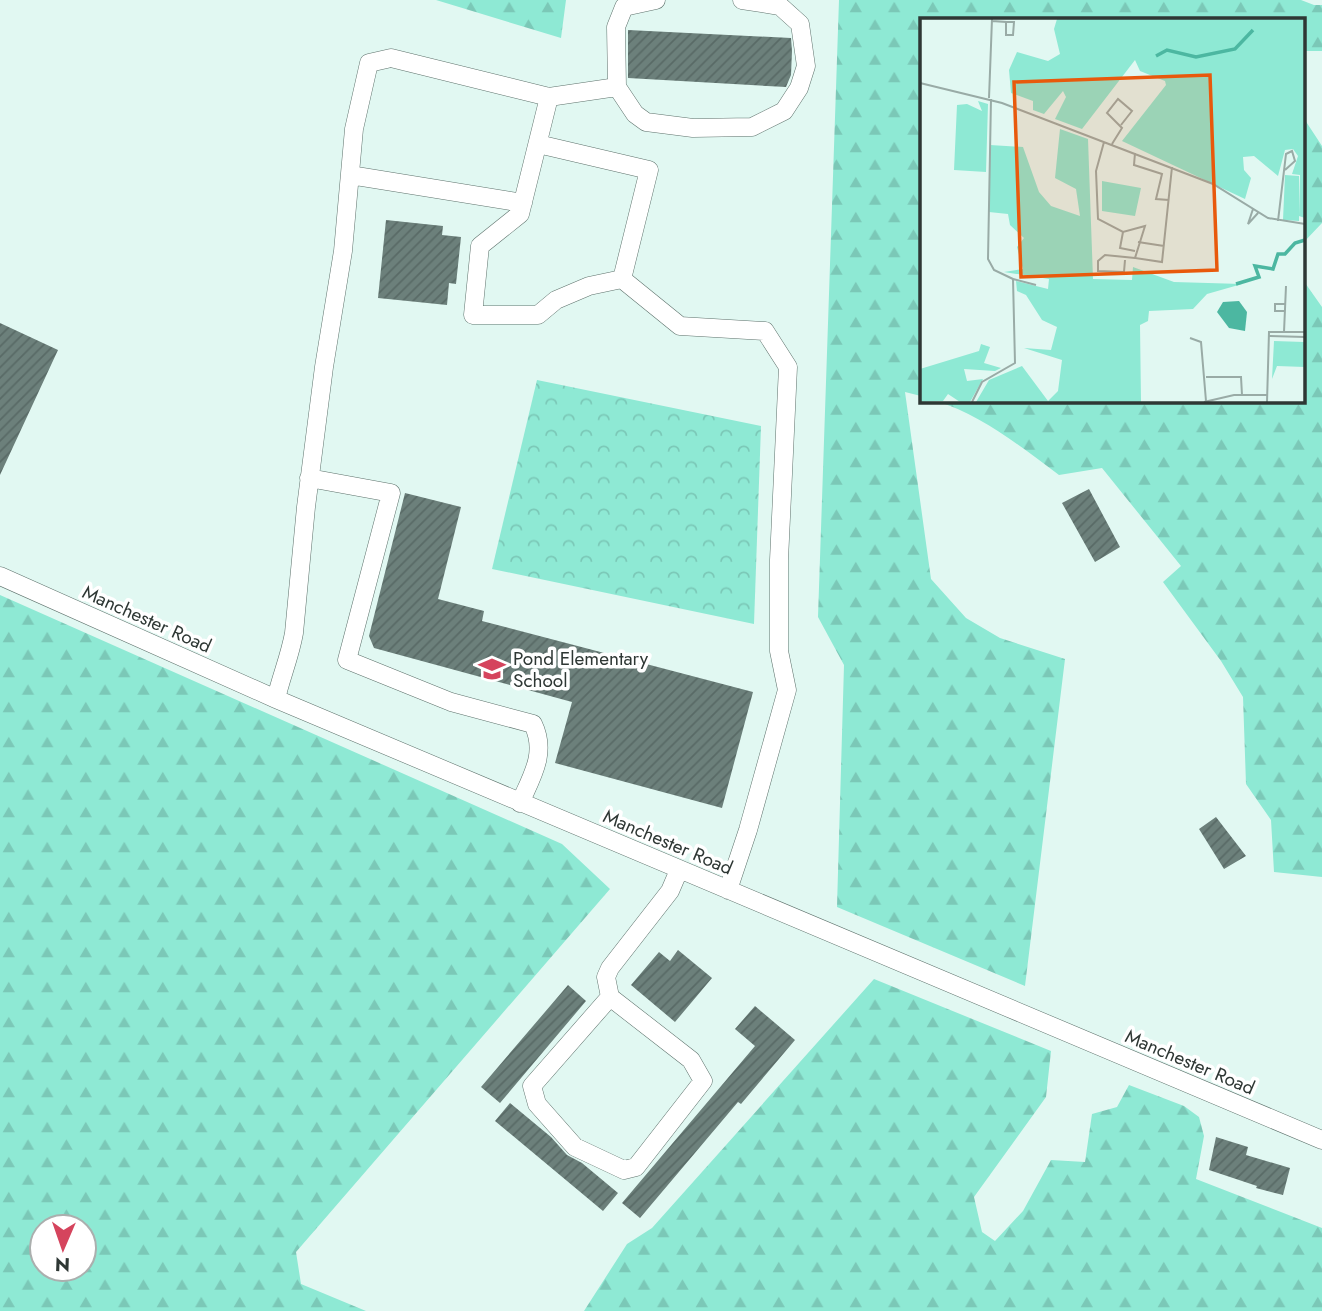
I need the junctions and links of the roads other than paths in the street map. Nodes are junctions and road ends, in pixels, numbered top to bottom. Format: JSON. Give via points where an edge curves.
{"nodes":[{"id":1,"x":656,"y":0,"type":"edge"},
{"id":2,"x":742,"y":0,"type":"edge"},
{"id":3,"x":617,"y":87,"type":"junction"},
{"id":4,"x":549,"y":97,"type":"junction"},
{"id":5,"x":538,"y":144,"type":"junction"},
{"id":6,"x":350,"y":175,"type":"junction"},
{"id":7,"x":523,"y":203,"type":"junction"},
{"id":8,"x":622,"y":279,"type":"junction"},
{"id":9,"x":309,"y":478,"type":"junction"},
{"id":10,"x":0,"y":576,"type":"edge"},
{"id":11,"x":276,"y":699,"type":"junction"},
{"id":12,"x":520,"y":803,"type":"junction"},
{"id":13,"x":679,"y":870,"type":"junction"},
{"id":14,"x":727,"y":890,"type":"junction"},
{"id":15,"x":610,"y":997,"type":"junction"},
{"id":16,"x":1322,"y":1140,"type":"edge"}],
"edges":[{"from":1,"to":3,"type":"street","via":[[624,7],[616,27]]},
{"from":2,"to":3,"type":"street","via":[[780,6],[800,24],[806,66],[784,111],[752,127],[693,128],[646,122]]},
{"from":3,"to":4,"type":"street"},
{"from":4,"to":5,"type":"street"},
{"from":4,"to":6,"type":"street","via":[[391,58],[369,63],[354,130]]},
{"from":5,"to":7,"type":"street"},
{"from":5,"to":8,"type":"street","via":[[649,170]]},
{"from":6,"to":7,"type":"street"},
{"from":6,"to":9,"type":"street"},
{"from":7,"to":8,"type":"street","via":[[520,214],[480,246],[473,315],[538,315],[556,300]]},
{"from":8,"to":14,"type":"street","via":[[680,326],[765,331],[789,367],[779,561],[779,651],[787,690]]},
{"from":9,"to":11,"type":"street","via":[[294,633]]},
{"from":9,"to":12,"type":"street","via":[[391,493],[346,660],[450,702],[533,724],[540,750]]},
{"from":10,"to":11,"type":"street","name":"Manchester Road"},
{"from":11,"to":12,"type":"street","name":"Manchester Road"},
{"from":12,"to":13,"type":"street","name":"Manchester Road"},
{"from":13,"to":14,"type":"street","name":"Manchester Road"},
{"from":13,"to":15,"type":"street","via":[[670,891],[610,968],[606,977]]},
{"from":14,"to":16,"type":"street","name":"Manchester Road"},
{"from":15,"to":15,"type":"street","via":[[691,1060],[703,1081],[636,1167],[624,1170],[575,1147],[537,1104],[532,1086]]}]}
